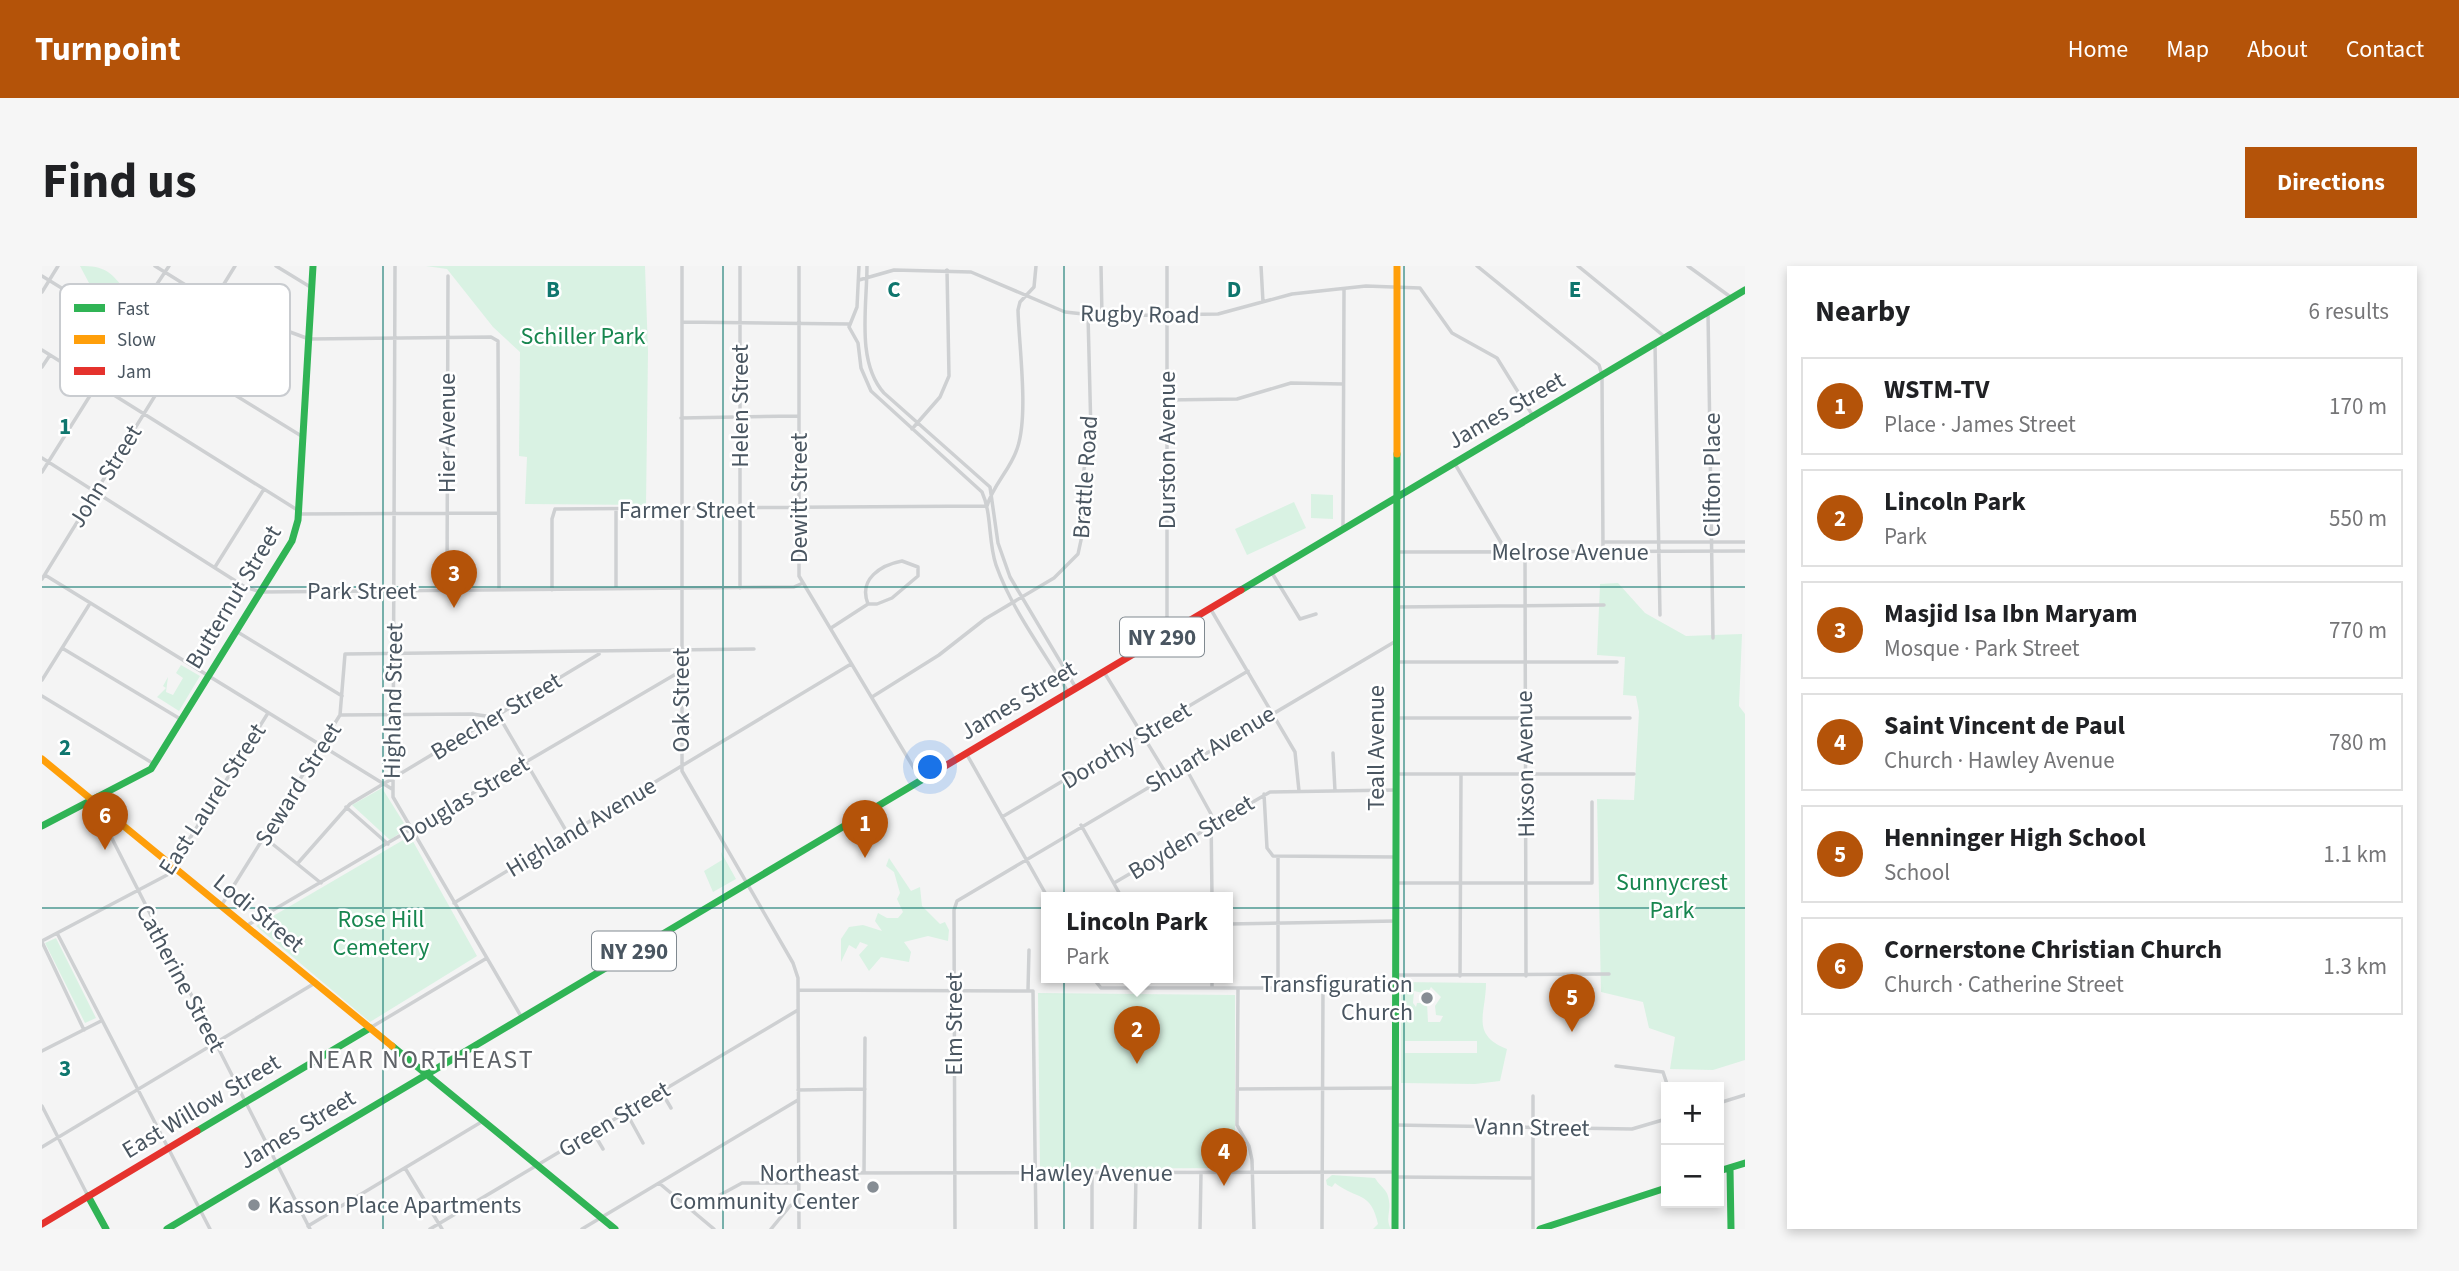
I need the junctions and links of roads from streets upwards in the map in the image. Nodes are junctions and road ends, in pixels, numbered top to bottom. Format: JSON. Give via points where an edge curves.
{"nodes":[{"id":1,"x":58,"y":266,"type":"edge"},
{"id":2,"x":155,"y":266,"type":"edge"},
{"id":3,"x":169,"y":266,"type":"edge"},
{"id":4,"x":235,"y":266,"type":"edge"},
{"id":5,"x":276,"y":266,"type":"edge"},
{"id":6,"x":313,"y":266,"type":"edge"},
{"id":7,"x":395,"y":266,"type":"edge"},
{"id":8,"x":682,"y":266,"type":"edge"},
{"id":9,"x":740,"y":266,"type":"edge"},
{"id":10,"x":799,"y":266,"type":"edge"},
{"id":11,"x":859,"y":266,"type":"edge"},
{"id":12,"x":867,"y":266,"type":"edge"},
{"id":13,"x":1035,"y":266,"type":"edge"},
{"id":14,"x":1101,"y":266,"type":"edge"},
{"id":15,"x":1167,"y":266,"type":"edge"},
{"id":16,"x":1261,"y":266,"type":"edge"},
{"id":17,"x":1397,"y":266,"type":"edge"},
{"id":18,"x":1477,"y":266,"type":"edge"},
{"id":19,"x":1578,"y":266,"type":"edge"},
{"id":20,"x":1688,"y":266,"type":"edge"},
{"id":21,"x":947,"y":270,"type":"junction"},
{"id":22,"x":165,"y":272,"type":"junction"},
{"id":23,"x":42,"y":276,"type":"edge"},
{"id":24,"x":448,"y":276,"type":"dead end"},
{"id":25,"x":867,"y":278,"type":"junction"},
{"id":26,"x":859,"y":280,"type":"junction"},
{"id":27,"x":49,"y":281,"type":"junction"},
{"id":28,"x":157,"y":284,"type":"edge"},
{"id":29,"x":184,"y":284,"type":"edge"},
{"id":30,"x":224,"y":284,"type":"edge"},
{"id":31,"x":1397,"y":285,"type":"junction"},
{"id":32,"x":60,"y":288,"type":"edge"},
{"id":33,"x":312,"y":288,"type":"junction"},
{"id":34,"x":1344,"y":290,"type":"junction"},
{"id":35,"x":1745,"y":290,"type":"edge"},
{"id":36,"x":42,"y":292,"type":"edge"},
{"id":37,"x":1026,"y":296,"type":"junction"},
{"id":38,"x":1732,"y":298,"type":"junction"},
{"id":39,"x":1263,"y":302,"type":"junction"},
{"id":40,"x":1708,"y":312,"type":"junction"},
{"id":41,"x":855,"y":313,"type":"junction"},
{"id":42,"x":1088,"y":315,"type":"junction"},
{"id":43,"x":867,"y":316,"type":"junction"},
{"id":44,"x":1102,"y":316,"type":"junction"},
{"id":45,"x":1167,"y":316,"type":"junction"},
{"id":46,"x":682,"y":322,"type":"junction"},
{"id":47,"x":740,"y":324,"type":"junction"},
{"id":48,"x":849,"y":324,"type":"junction"},
{"id":49,"x":799,"y":325,"type":"junction"},
{"id":50,"x":867,"y":330,"type":"junction"},
{"id":51,"x":290,"y":332,"type":"edge"},
{"id":52,"x":855,"y":336,"type":"junction"},
{"id":53,"x":1665,"y":337,"type":"junction"},
{"id":54,"x":448,"y":338,"type":"junction"},
{"id":55,"x":395,"y":339,"type":"junction"},
{"id":56,"x":309,"y":340,"type":"junction"},
{"id":57,"x":1655,"y":344,"type":"junction"},
{"id":58,"x":42,"y":350,"type":"edge"},
{"id":59,"x":50,"y":355,"type":"junction"},
{"id":60,"x":60,"y":361,"type":"edge"},
{"id":61,"x":42,"y":367,"type":"edge"},
{"id":62,"x":1602,"y":375,"type":"junction"},
{"id":63,"x":1343,"y":384,"type":"junction"},
{"id":64,"x":89,"y":396,"type":"edge"},
{"id":65,"x":116,"y":396,"type":"edge"},
{"id":66,"x":156,"y":396,"type":"edge"},
{"id":67,"x":234,"y":396,"type":"edge"},
{"id":68,"x":1166,"y":400,"type":"junction"},
{"id":69,"x":145,"y":414,"type":"junction"},
{"id":70,"x":798,"y":416,"type":"junction"},
{"id":71,"x":1533,"y":416,"type":"junction"},
{"id":72,"x":739,"y":417,"type":"junction"},
{"id":73,"x":681,"y":418,"type":"junction"},
{"id":74,"x":917,"y":423,"type":"junction"},
{"id":75,"x":912,"y":429,"type":"junction"},
{"id":76,"x":303,"y":438,"type":"junction"},
{"id":77,"x":42,"y":458,"type":"edge"},
{"id":78,"x":48,"y":462,"type":"junction"},
{"id":79,"x":1454,"y":462,"type":"junction"},
{"id":80,"x":42,"y":472,"type":"edge"},
{"id":81,"x":264,"y":488,"type":"junction"},
{"id":82,"x":992,"y":491,"type":"junction"},
{"id":83,"x":95,"y":492,"type":"junction"},
{"id":84,"x":1396,"y":496,"type":"junction"},
{"id":85,"x":987,"y":506,"type":"junction"},
{"id":86,"x":739,"y":509,"type":"junction"},
{"id":87,"x":798,"y":509,"type":"junction"},
{"id":88,"x":616,"y":510,"type":"junction"},
{"id":89,"x":681,"y":510,"type":"junction"},
{"id":90,"x":299,"y":512,"type":"junction"},
{"id":91,"x":447,"y":513,"type":"junction"},
{"id":92,"x":498,"y":513,"type":"junction"},
{"id":93,"x":395,"y":514,"type":"junction"},
{"id":94,"x":1343,"y":528,"type":"junction"},
{"id":95,"x":1745,"y":541,"type":"edge"},
{"id":96,"x":1603,"y":542,"type":"junction"},
{"id":97,"x":1658,"y":542,"type":"junction"},
{"id":98,"x":1712,"y":542,"type":"junction"},
{"id":99,"x":1712,"y":551,"type":"junction"},
{"id":100,"x":1745,"y":551,"type":"edge"},
{"id":101,"x":1396,"y":552,"type":"junction"},
{"id":102,"x":1506,"y":552,"type":"junction"},
{"id":103,"x":1525,"y":552,"type":"junction"},
{"id":104,"x":1603,"y":552,"type":"junction"},
{"id":105,"x":1658,"y":552,"type":"junction"},
{"id":106,"x":1002,"y":555,"type":"junction"},
{"id":107,"x":994,"y":558,"type":"junction"},
{"id":108,"x":215,"y":568,"type":"junction"},
{"id":109,"x":1271,"y":571,"type":"junction"},
{"id":110,"x":43,"y":577,"type":"edge"},
{"id":111,"x":803,"y":583,"type":"junction"},
{"id":112,"x":681,"y":588,"type":"junction"},
{"id":113,"x":740,"y":588,"type":"junction"},
{"id":114,"x":616,"y":589,"type":"junction"},
{"id":115,"x":499,"y":590,"type":"junction"},
{"id":116,"x":552,"y":590,"type":"junction"},
{"id":117,"x":394,"y":591,"type":"junction"},
{"id":118,"x":447,"y":591,"type":"junction"},
{"id":119,"x":261,"y":592,"type":"junction"},
{"id":120,"x":1021,"y":597,"type":"junction"},
{"id":121,"x":1014,"y":601,"type":"junction"},
{"id":122,"x":90,"y":604,"type":"junction"},
{"id":123,"x":867,"y":604,"type":"junction"},
{"id":124,"x":1604,"y":605,"type":"dead end"},
{"id":125,"x":1396,"y":607,"type":"junction"},
{"id":126,"x":1525,"y":607,"type":"junction"},
{"id":127,"x":1210,"y":608,"type":"junction"},
{"id":128,"x":1316,"y":614,"type":"dead end"},
{"id":129,"x":1660,"y":615,"type":"dead end"},
{"id":130,"x":1038,"y":626,"type":"junction"},
{"id":131,"x":831,"y":628,"type":"junction"},
{"id":132,"x":1031,"y":630,"type":"junction"},
{"id":133,"x":236,"y":631,"type":"junction"},
{"id":134,"x":1167,"y":634,"type":"junction"},
{"id":135,"x":1713,"y":638,"type":"dead end"},
{"id":136,"x":1396,"y":641,"type":"junction"},
{"id":137,"x":62,"y":648,"type":"junction"},
{"id":138,"x":754,"y":649,"type":"dead end"},
{"id":139,"x":681,"y":651,"type":"junction"},
{"id":140,"x":601,"y":653,"type":"junction"},
{"id":141,"x":1055,"y":654,"type":"junction"},
{"id":142,"x":394,"y":655,"type":"junction"},
{"id":143,"x":1048,"y":659,"type":"junction"},
{"id":144,"x":1395,"y":662,"type":"junction"},
{"id":145,"x":1617,"y":662,"type":"dead end"},
{"id":146,"x":1525,"y":663,"type":"junction"},
{"id":147,"x":852,"y":664,"type":"junction"},
{"id":148,"x":681,"y":671,"type":"junction"},
{"id":149,"x":1104,"y":671,"type":"junction"},
{"id":150,"x":1248,"y":671,"type":"junction"},
{"id":151,"x":208,"y":676,"type":"junction"},
{"id":152,"x":42,"y":680,"type":"edge"},
{"id":153,"x":1072,"y":690,"type":"junction"},
{"id":154,"x":42,"y":695,"type":"edge"},
{"id":155,"x":342,"y":696,"type":"junction"},
{"id":156,"x":872,"y":698,"type":"junction"},
{"id":157,"x":1272,"y":712,"type":"junction"},
{"id":158,"x":268,"y":713,"type":"junction"},
{"id":159,"x":340,"y":715,"type":"junction"},
{"id":160,"x":394,"y":715,"type":"junction"},
{"id":161,"x":496,"y":716,"type":"junction"},
{"id":162,"x":1396,"y":718,"type":"junction"},
{"id":163,"x":1524,"y":718,"type":"junction"},
{"id":164,"x":1630,"y":718,"type":"dead end"},
{"id":165,"x":182,"y":720,"type":"junction"},
{"id":166,"x":1143,"y":735,"type":"junction"},
{"id":167,"x":321,"y":746,"type":"junction"},
{"id":168,"x":966,"y":753,"type":"junction"},
{"id":169,"x":1333,"y":753,"type":"dead end"},
{"id":170,"x":42,"y":759,"type":"edge"},
{"id":171,"x":526,"y":762,"type":"junction"},
{"id":172,"x":154,"y":764,"type":"junction"},
{"id":173,"x":1184,"y":765,"type":"junction"},
{"id":174,"x":681,"y":767,"type":"junction"},
{"id":175,"x":1395,"y":774,"type":"junction"},
{"id":176,"x":1461,"y":774,"type":"junction"},
{"id":177,"x":1525,"y":774,"type":"junction"},
{"id":178,"x":1634,"y":774,"type":"dead end"},
{"id":179,"x":1167,"y":775,"type":"junction"},
{"id":180,"x":393,"y":779,"type":"junction"},
{"id":181,"x":921,"y":780,"type":"junction"},
{"id":182,"x":384,"y":784,"type":"junction"},
{"id":183,"x":392,"y":789,"type":"junction"},
{"id":184,"x":1299,"y":790,"type":"junction"},
{"id":185,"x":1335,"y":790,"type":"junction"},
{"id":186,"x":1395,"y":790,"type":"junction"},
{"id":187,"x":1264,"y":794,"type":"junction"},
{"id":188,"x":93,"y":801,"type":"junction"},
{"id":189,"x":1592,"y":802,"type":"dead end"},
{"id":190,"x":346,"y":807,"type":"junction"},
{"id":191,"x":110,"y":815,"type":"junction"},
{"id":192,"x":1002,"y":817,"type":"junction"},
{"id":193,"x":102,"y":822,"type":"junction"},
{"id":194,"x":1212,"y":824,"type":"junction"},
{"id":195,"x":1081,"y":825,"type":"junction"},
{"id":196,"x":42,"y":826,"type":"edge"},
{"id":197,"x":411,"y":831,"type":"junction"},
{"id":198,"x":569,"y":835,"type":"junction"},
{"id":199,"x":265,"y":838,"type":"junction"},
{"id":200,"x":388,"y":845,"type":"junction"},
{"id":201,"x":1278,"y":857,"type":"junction"},
{"id":202,"x":1396,"y":857,"type":"junction"},
{"id":203,"x":1026,"y":858,"type":"junction"},
{"id":204,"x":298,"y":863,"type":"junction"},
{"id":205,"x":172,"y":866,"type":"junction"},
{"id":206,"x":321,"y":883,"type":"junction"},
{"id":207,"x":1114,"y":883,"type":"junction"},
{"id":208,"x":746,"y":884,"type":"junction"},
{"id":209,"x":1395,"y":884,"type":"junction"},
{"id":210,"x":1460,"y":885,"type":"junction"},
{"id":211,"x":1526,"y":885,"type":"junction"},
{"id":212,"x":1045,"y":892,"type":"edge"},
{"id":213,"x":1119,"y":892,"type":"edge"},
{"id":214,"x":1212,"y":892,"type":"edge"},
{"id":215,"x":137,"y":893,"type":"junction"},
{"id":216,"x":454,"y":903,"type":"junction"},
{"id":217,"x":221,"y":906,"type":"junction"},
{"id":218,"x":1396,"y":921,"type":"junction"},
{"id":219,"x":1278,"y":923,"type":"junction"},
{"id":220,"x":1233,"y":924,"type":"edge"},
{"id":221,"x":246,"y":926,"type":"junction"},
{"id":222,"x":57,"y":933,"type":"junction"},
{"id":223,"x":42,"y":942,"type":"edge"},
{"id":224,"x":1029,"y":950,"type":"dead end"},
{"id":225,"x":487,"y":958,"type":"junction"},
{"id":226,"x":1609,"y":974,"type":"dead end"},
{"id":227,"x":1396,"y":975,"type":"junction"},
{"id":228,"x":1460,"y":976,"type":"junction"},
{"id":229,"x":1526,"y":976,"type":"junction"},
{"id":230,"x":315,"y":983,"type":"junction"},
{"id":231,"x":1095,"y":983,"type":"edge"},
{"id":232,"x":1212,"y":983,"type":"edge"},
{"id":233,"x":1323,"y":987,"type":"junction"},
{"id":234,"x":1212,"y":988,"type":"junction"},
{"id":235,"x":1238,"y":988,"type":"junction"},
{"id":236,"x":1278,"y":988,"type":"junction"},
{"id":237,"x":1396,"y":988,"type":"junction"},
{"id":238,"x":798,"y":990,"type":"junction"},
{"id":239,"x":954,"y":990,"type":"junction"},
{"id":240,"x":1031,"y":991,"type":"junction"},
{"id":241,"x":798,"y":1010,"type":"junction"},
{"id":242,"x":522,"y":1018,"type":"junction"},
{"id":243,"x":101,"y":1021,"type":"junction"},
{"id":244,"x":370,"y":1028,"type":"junction"},
{"id":245,"x":83,"y":1030,"type":"junction"},
{"id":246,"x":865,"y":1038,"type":"dead end"},
{"id":247,"x":216,"y":1043,"type":"junction"},
{"id":248,"x":42,"y":1051,"type":"edge"},
{"id":249,"x":1616,"y":1066,"type":"dead end"},
{"id":250,"x":426,"y":1074,"type":"junction"},
{"id":251,"x":1666,"y":1082,"type":"edge"},
{"id":252,"x":1322,"y":1088,"type":"junction"},
{"id":253,"x":1395,"y":1088,"type":"junction"},
{"id":254,"x":865,"y":1089,"type":"junction"},
{"id":255,"x":1237,"y":1089,"type":"junction"},
{"id":256,"x":798,"y":1090,"type":"junction"},
{"id":257,"x":137,"y":1091,"type":"junction"},
{"id":258,"x":661,"y":1091,"type":"junction"},
{"id":259,"x":1745,"y":1095,"type":"edge"},
{"id":260,"x":1533,"y":1096,"type":"dead end"},
{"id":261,"x":798,"y":1100,"type":"junction"},
{"id":262,"x":1724,"y":1101,"type":"edge"},
{"id":263,"x":246,"y":1102,"type":"junction"},
{"id":264,"x":42,"y":1106,"type":"edge"},
{"id":265,"x":671,"y":1108,"type":"dead end"},
{"id":266,"x":626,"y":1112,"type":"junction"},
{"id":267,"x":483,"y":1121,"type":"junction"},
{"id":268,"x":1661,"y":1121,"type":"edge"},
{"id":269,"x":1395,"y":1125,"type":"junction"},
{"id":270,"x":1533,"y":1127,"type":"junction"},
{"id":271,"x":593,"y":1132,"type":"junction"},
{"id":272,"x":58,"y":1137,"type":"junction"},
{"id":273,"x":643,"y":1143,"type":"dead end"},
{"id":274,"x":42,"y":1147,"type":"edge"},
{"id":275,"x":166,"y":1149,"type":"junction"},
{"id":276,"x":603,"y":1149,"type":"dead end"},
{"id":277,"x":1745,"y":1163,"type":"edge"},
{"id":278,"x":277,"y":1164,"type":"junction"},
{"id":279,"x":536,"y":1165,"type":"junction"},
{"id":280,"x":404,"y":1167,"type":"junction"},
{"id":281,"x":1730,"y":1168,"type":"junction"},
{"id":282,"x":1724,"y":1170,"type":"edge"},
{"id":283,"x":954,"y":1172,"type":"junction"},
{"id":284,"x":1322,"y":1172,"type":"junction"},
{"id":285,"x":798,"y":1173,"type":"junction"},
{"id":286,"x":864,"y":1173,"type":"junction"},
{"id":287,"x":1136,"y":1173,"type":"junction"},
{"id":288,"x":1201,"y":1173,"type":"junction"},
{"id":289,"x":1253,"y":1173,"type":"junction"},
{"id":290,"x":1035,"y":1174,"type":"junction"},
{"id":291,"x":1092,"y":1174,"type":"junction"},
{"id":292,"x":1395,"y":1175,"type":"junction"},
{"id":293,"x":1532,"y":1178,"type":"junction"},
{"id":294,"x":659,"y":1183,"type":"junction"},
{"id":295,"x":798,"y":1184,"type":"junction"},
{"id":296,"x":1661,"y":1190,"type":"edge"},
{"id":297,"x":720,"y":1195,"type":"dead end"},
{"id":298,"x":88,"y":1196,"type":"junction"},
{"id":299,"x":798,"y":1202,"type":"junction"},
{"id":300,"x":199,"y":1210,"type":"junction"},
{"id":301,"x":601,"y":1218,"type":"junction"},
{"id":302,"x":42,"y":1224,"type":"edge"},
{"id":303,"x":439,"y":1224,"type":"junction"},
{"id":304,"x":309,"y":1227,"type":"edge"},
{"id":305,"x":106,"y":1229,"type":"edge"},
{"id":306,"x":167,"y":1229,"type":"edge"},
{"id":307,"x":210,"y":1229,"type":"edge"},
{"id":308,"x":430,"y":1229,"type":"edge"},
{"id":309,"x":442,"y":1229,"type":"edge"},
{"id":310,"x":582,"y":1229,"type":"edge"},
{"id":311,"x":615,"y":1229,"type":"edge"},
{"id":312,"x":714,"y":1229,"type":"edge"},
{"id":313,"x":771,"y":1229,"type":"edge"},
{"id":314,"x":799,"y":1229,"type":"edge"},
{"id":315,"x":954,"y":1229,"type":"edge"},
{"id":316,"x":1035,"y":1229,"type":"edge"},
{"id":317,"x":1092,"y":1229,"type":"edge"},
{"id":318,"x":1135,"y":1229,"type":"edge"},
{"id":319,"x":1200,"y":1229,"type":"edge"},
{"id":320,"x":1254,"y":1229,"type":"edge"},
{"id":321,"x":1322,"y":1229,"type":"edge"},
{"id":322,"x":1395,"y":1229,"type":"edge"},
{"id":323,"x":1533,"y":1229,"type":"edge"},
{"id":324,"x":1539,"y":1229,"type":"edge"},
{"id":325,"x":1731,"y":1229,"type":"edge"}],
"edges":[{"from":1,"to":27,"type":"street"},
{"from":2,"to":22,"type":"street"},
{"from":3,"to":22,"type":"street"},
{"from":4,"to":30,"type":"street","name":"John Street"},
{"from":5,"to":33,"type":"street"},
{"from":6,"to":33,"type":"street","name":"Butternut Street"},
{"from":7,"to":55,"type":"street","name":"Highland Street"},
{"from":8,"to":46,"type":"street","name":"Oak Street"},
{"from":9,"to":47,"type":"street","name":"Helen Street"},
{"from":10,"to":49,"type":"street","name":"Dewitt Street"},
{"from":11,"to":26,"type":"street"},
{"from":12,"to":25,"type":"street"},
{"from":13,"to":37,"type":"street","via":[[1034,287]]},
{"from":14,"to":44,"type":"street"},
{"from":15,"to":45,"type":"street","name":"Durston Avenue"},
{"from":16,"to":39,"type":"street"},
{"from":17,"to":31,"type":"street","name":"Teall Avenue"},
{"from":18,"to":62,"type":"street","via":[[1599,365]]},
{"from":19,"to":53,"type":"street"},
{"from":20,"to":38,"type":"street"},
{"from":21,"to":25,"type":"street","name":"Rugby Road","via":[[894,270]]},
{"from":21,"to":37,"type":"street","name":"Rugby Road","via":[[984,275]]},
{"from":21,"to":74,"type":"street","via":[[949,376],[940,397]]},
{"from":22,"to":28,"type":"street"},
{"from":22,"to":29,"type":"street"},
{"from":23,"to":27,"type":"street"},
{"from":24,"to":54,"type":"street","name":"Hier Avenue"},
{"from":25,"to":26,"type":"street","name":"Rugby Road"},
{"from":25,"to":43,"type":"street"},
{"from":26,"to":41,"type":"street"},
{"from":27,"to":32,"type":"street"},
{"from":27,"to":36,"type":"street"},
{"from":31,"to":34,"type":"street","name":"Rugby Road"},
{"from":31,"to":71,"type":"street","name":"Rugby Road","via":[[1422,289],[1452,333],[1497,358]]},
{"from":31,"to":84,"type":"street","name":"Teall Avenue"},
{"from":33,"to":56,"type":"street","name":"Butternut Street"},
{"from":34,"to":39,"type":"street","name":"Rugby Road","via":[[1292,294]]},
{"from":34,"to":63,"type":"street"},
{"from":35,"to":38,"type":"street","name":"James Street","number":"NY 290"},
{"from":37,"to":42,"type":"street","name":"Rugby Road","via":[[1065,312]]},
{"from":37,"to":82,"type":"street","via":[[1018,310],[1020,437]]},
{"from":38,"to":40,"type":"street","name":"James Street","number":"NY 290"},
{"from":39,"to":45,"type":"street","name":"Rugby Road","via":[[1219,314]]},
{"from":40,"to":53,"type":"street","name":"James Street","number":"NY 290"},
{"from":40,"to":98,"type":"street","name":"Clifton Place"},
{"from":41,"to":43,"type":"street"},
{"from":41,"to":48,"type":"street"},
{"from":42,"to":44,"type":"street","name":"Rugby Road"},
{"from":42,"to":120,"type":"street","name":"Brattle Road","via":[[1091,434],[1084,469],[1081,546],[1066,569]]},
{"from":43,"to":50,"type":"street"},
{"from":44,"to":45,"type":"street","name":"Rugby Road"},
{"from":45,"to":68,"type":"street","name":"Durston Avenue"},
{"from":46,"to":47,"type":"street"},
{"from":46,"to":73,"type":"street","name":"Oak Street"},
{"from":47,"to":49,"type":"street"},
{"from":47,"to":72,"type":"street","name":"Helen Street"},
{"from":48,"to":49,"type":"street"},
{"from":48,"to":52,"type":"street"},
{"from":49,"to":70,"type":"street","name":"Dewitt Street"},
{"from":50,"to":52,"type":"street"},
{"from":50,"to":74,"type":"street","via":[[872,378]]},
{"from":51,"to":56,"type":"street"},
{"from":52,"to":75,"type":"street","via":[[871,391]]},
{"from":53,"to":57,"type":"street","name":"James Street","number":"NY 290"},
{"from":54,"to":55,"type":"street"},
{"from":54,"to":91,"type":"street","name":"Hier Avenue"},
{"from":54,"to":92,"type":"street","via":[[495,339],[499,347]]},
{"from":55,"to":56,"type":"street"},
{"from":55,"to":93,"type":"street","name":"Highland Street"},
{"from":56,"to":76,"type":"street","name":"Butternut Street"},
{"from":57,"to":62,"type":"street","name":"James Street","number":"NY 290"},
{"from":57,"to":97,"type":"street"},
{"from":58,"to":59,"type":"street"},
{"from":59,"to":60,"type":"street"},
{"from":59,"to":61,"type":"street"},
{"from":62,"to":71,"type":"street","name":"James Street","number":"NY 290"},
{"from":62,"to":96,"type":"street"},
{"from":63,"to":68,"type":"street","via":[[1291,383],[1237,399]]},
{"from":63,"to":94,"type":"street"},
{"from":64,"to":78,"type":"street"},
{"from":65,"to":69,"type":"street"},
{"from":66,"to":69,"type":"street","name":"John Street"},
{"from":67,"to":76,"type":"street"},
{"from":68,"to":134,"type":"street","name":"Durston Avenue"},
{"from":69,"to":81,"type":"street"},
{"from":69,"to":83,"type":"street","name":"John Street"},
{"from":70,"to":72,"type":"street"},
{"from":70,"to":87,"type":"street","name":"Dewitt Street"},
{"from":71,"to":79,"type":"street","name":"James Street","number":"NY 290"},
{"from":72,"to":73,"type":"street"},
{"from":72,"to":86,"type":"street","name":"Helen Street"},
{"from":73,"to":89,"type":"street","name":"Oak Street"},
{"from":74,"to":75,"type":"street"},
{"from":74,"to":82,"type":"street"},
{"from":75,"to":85,"type":"street","via":[[982,492]]},
{"from":76,"to":90,"type":"street","name":"Butternut Street"},
{"from":77,"to":78,"type":"street","name":"Park Street"},
{"from":78,"to":80,"type":"street"},
{"from":78,"to":83,"type":"street","name":"Park Street"},
{"from":79,"to":84,"type":"street","name":"James Street","number":"NY 290"},
{"from":79,"to":102,"type":"street"},
{"from":81,"to":90,"type":"street"},
{"from":81,"to":108,"type":"street"},
{"from":82,"to":85,"type":"street"},
{"from":82,"to":106,"type":"street"},
{"from":83,"to":108,"type":"street","name":"Park Street"},
{"from":83,"to":110,"type":"street","name":"John Street"},
{"from":84,"to":94,"type":"street","name":"James Street","number":"NY 290"},
{"from":84,"to":101,"type":"street","name":"Teall Avenue"},
{"from":85,"to":87,"type":"street","name":"Farmer Street"},
{"from":85,"to":107,"type":"street"},
{"from":86,"to":87,"type":"street","name":"Farmer Street"},
{"from":86,"to":89,"type":"street","name":"Farmer Street"},
{"from":86,"to":113,"type":"street","name":"Helen Street"},
{"from":87,"to":111,"type":"street","name":"Dewitt Street","via":[[798,564]]},
{"from":88,"to":89,"type":"street","name":"Farmer Street"},
{"from":88,"to":114,"type":"street"},
{"from":88,"to":116,"type":"street","name":"Farmer Street","via":[[555,509]]},
{"from":89,"to":112,"type":"street","name":"Oak Street"},
{"from":90,"to":93,"type":"street"},
{"from":90,"to":119,"type":"street","name":"Butternut Street","via":[[292,541]]},
{"from":91,"to":92,"type":"street"},
{"from":91,"to":93,"type":"street"},
{"from":91,"to":118,"type":"street","name":"Hier Avenue"},
{"from":92,"to":115,"type":"street"},
{"from":93,"to":117,"type":"street","name":"Highland Street"},
{"from":94,"to":109,"type":"street","name":"James Street","number":"NY 290"},
{"from":95,"to":98,"type":"street","name":"Melrose Avenue"},
{"from":96,"to":97,"type":"street","name":"Melrose Avenue"},
{"from":96,"to":104,"type":"street"},
{"from":97,"to":98,"type":"street","name":"Melrose Avenue"},
{"from":97,"to":105,"type":"street"},
{"from":98,"to":99,"type":"street","name":"Clifton Place"},
{"from":99,"to":100,"type":"street","name":"Melrose Avenue"},
{"from":99,"to":105,"type":"street","name":"Melrose Avenue"},
{"from":99,"to":135,"type":"street","name":"Clifton Place"},
{"from":101,"to":102,"type":"street","name":"Melrose Avenue"},
{"from":101,"to":125,"type":"street","name":"Teall Avenue"},
{"from":102,"to":103,"type":"street","name":"Melrose Avenue"},
{"from":103,"to":104,"type":"street","name":"Melrose Avenue"},
{"from":103,"to":126,"type":"street","name":"Hixson Avenue"},
{"from":104,"to":105,"type":"street","name":"Melrose Avenue"},
{"from":105,"to":129,"type":"street"},
{"from":106,"to":107,"type":"street"},
{"from":106,"to":120,"type":"street"},
{"from":107,"to":121,"type":"street"},
{"from":108,"to":119,"type":"street","name":"Park Street"},
{"from":109,"to":127,"type":"street","name":"James Street","number":"NY 290"},
{"from":109,"to":128,"type":"street","via":[[1300,619]]},
{"from":110,"to":122,"type":"street"},
{"from":111,"to":113,"type":"street","name":"Park Street"},
{"from":111,"to":131,"type":"street","name":"Dewitt Street"},
{"from":112,"to":113,"type":"street","name":"Park Street"},
{"from":112,"to":114,"type":"street","name":"Park Street"},
{"from":112,"to":139,"type":"street","name":"Oak Street"},
{"from":114,"to":116,"type":"street","name":"Park Street"},
{"from":115,"to":116,"type":"street","name":"Park Street"},
{"from":115,"to":118,"type":"street","name":"Park Street"},
{"from":117,"to":118,"type":"street","name":"Park Street"},
{"from":117,"to":119,"type":"street","name":"Park Street"},
{"from":117,"to":142,"type":"street","name":"Highland Street"},
{"from":119,"to":133,"type":"street","name":"Butternut Street"},
{"from":120,"to":121,"type":"street","name":"Brattle Road"},
{"from":120,"to":130,"type":"street"},
{"from":121,"to":132,"type":"street"},
{"from":121,"to":156,"type":"street","name":"Brattle Road"},
{"from":122,"to":137,"type":"street"},
{"from":122,"to":151,"type":"street"},
{"from":123,"to":123,"type":"street","via":[[877,604],[903,590],[918,576],[918,567],[902,561],[871,575]]},
{"from":123,"to":131,"type":"street"},
{"from":124,"to":126,"type":"street"},
{"from":125,"to":126,"type":"street"},
{"from":125,"to":136,"type":"street","name":"Teall Avenue"},
{"from":126,"to":146,"type":"street","name":"Hixson Avenue"},
{"from":127,"to":134,"type":"street","name":"James Street","number":"NY 290"},
{"from":127,"to":150,"type":"street"},
{"from":130,"to":132,"type":"street"},
{"from":130,"to":141,"type":"street"},
{"from":131,"to":147,"type":"street","name":"Dewitt Street"},
{"from":132,"to":143,"type":"street"},
{"from":133,"to":151,"type":"street","name":"Butternut Street"},
{"from":133,"to":155,"type":"street"},
{"from":134,"to":149,"type":"street","name":"James Street","number":"NY 290"},
{"from":136,"to":144,"type":"street","name":"Teall Avenue"},
{"from":136,"to":157,"type":"street","name":"Shuart Avenue"},
{"from":137,"to":152,"type":"street"},
{"from":137,"to":165,"type":"street"},
{"from":138,"to":139,"type":"street"},
{"from":139,"to":140,"type":"street"},
{"from":139,"to":148,"type":"street","name":"Oak Street"},
{"from":140,"to":142,"type":"street"},
{"from":140,"to":161,"type":"street","name":"Beecher Street"},
{"from":141,"to":143,"type":"street"},
{"from":141,"to":153,"type":"street"},
{"from":142,"to":155,"type":"street","name":"Seward Street","via":[[345,654]]},
{"from":142,"to":160,"type":"street","name":"Highland Street"},
{"from":143,"to":153,"type":"street"},
{"from":144,"to":146,"type":"street"},
{"from":144,"to":162,"type":"street","name":"Teall Avenue"},
{"from":145,"to":146,"type":"street"},
{"from":146,"to":163,"type":"street","name":"Hixson Avenue"},
{"from":147,"to":156,"type":"street","name":"Dewitt Street"},
{"from":147,"to":174,"type":"street","name":"Highland Avenue"},
{"from":148,"to":171,"type":"street","name":"Douglas Street"},
{"from":148,"to":174,"type":"street","name":"Oak Street"},
{"from":149,"to":153,"type":"street","name":"James Street","number":"NY 290"},
{"from":149,"to":166,"type":"street"},
{"from":150,"to":157,"type":"street"},
{"from":150,"to":166,"type":"street","name":"Dorothy Street"},
{"from":151,"to":158,"type":"street"},
{"from":151,"to":165,"type":"street","name":"Butternut Street"},
{"from":153,"to":168,"type":"street","name":"James Street","number":"NY 290"},
{"from":154,"to":172,"type":"street"},
{"from":155,"to":159,"type":"street","name":"Seward Street"},
{"from":156,"to":181,"type":"street","name":"Dewitt Street"},
{"from":157,"to":173,"type":"street","name":"Shuart Avenue"},
{"from":157,"to":184,"type":"street","via":[[1295,752]]},
{"from":158,"to":167,"type":"street"},
{"from":158,"to":205,"type":"street","name":"East Laurel Street"},
{"from":159,"to":160,"type":"street"},
{"from":159,"to":167,"type":"street","name":"Seward Street"},
{"from":160,"to":161,"type":"street"},
{"from":160,"to":180,"type":"street","name":"Highland Street"},
{"from":161,"to":171,"type":"street"},
{"from":161,"to":180,"type":"street","name":"Beecher Street"},
{"from":162,"to":163,"type":"street"},
{"from":162,"to":175,"type":"street","name":"Teall Avenue"},
{"from":163,"to":164,"type":"street"},
{"from":163,"to":177,"type":"street","name":"Hixson Avenue"},
{"from":165,"to":172,"type":"street","name":"Butternut Street"},
{"from":166,"to":179,"type":"street"},
{"from":166,"to":192,"type":"street","name":"Dorothy Street"},
{"from":167,"to":182,"type":"street"},
{"from":167,"to":199,"type":"street","name":"Seward Street"},
{"from":168,"to":181,"type":"street","name":"James Street","number":"NY 290"},
{"from":168,"to":192,"type":"street"},
{"from":169,"to":185,"type":"street"},
{"from":170,"to":188,"type":"street","name":"Lodi Street"},
{"from":171,"to":197,"type":"street","name":"Douglas Street"},
{"from":171,"to":198,"type":"street"},
{"from":172,"to":188,"type":"street","name":"Butternut Street"},
{"from":173,"to":179,"type":"street","name":"Shuart Avenue"},
{"from":173,"to":194,"type":"street","via":[[1210,810]]},
{"from":174,"to":198,"type":"street","name":"Highland Avenue"},
{"from":174,"to":208,"type":"street","name":"Oak Street"},
{"from":175,"to":176,"type":"street"},
{"from":175,"to":186,"type":"street","name":"Teall Avenue"},
{"from":176,"to":177,"type":"street"},
{"from":176,"to":210,"type":"street"},
{"from":177,"to":178,"type":"street"},
{"from":177,"to":211,"type":"street","name":"Hixson Avenue"},
{"from":179,"to":195,"type":"street","name":"Shuart Avenue"},
{"from":180,"to":182,"type":"street","name":"Beecher Street"},
{"from":180,"to":183,"type":"street","name":"Highland Street"},
{"from":181,"to":208,"type":"street","name":"James Street","number":"NY 290"},
{"from":182,"to":183,"type":"street"},
{"from":182,"to":190,"type":"street","name":"Beecher Street"},
{"from":183,"to":197,"type":"street","name":"Highland Street"},
{"from":184,"to":185,"type":"street","name":"Boyden Street"},
{"from":184,"to":187,"type":"street","name":"Boyden Street"},
{"from":185,"to":186,"type":"street","name":"Boyden Street"},
{"from":186,"to":202,"type":"street","name":"Teall Avenue"},
{"from":187,"to":194,"type":"street","name":"Boyden Street"},
{"from":187,"to":201,"type":"street","via":[[1267,848]]},
{"from":188,"to":191,"type":"street","name":"Lodi Street"},
{"from":188,"to":193,"type":"street","name":"Catherine Street"},
{"from":188,"to":196,"type":"street","name":"Butternut Street"},
{"from":189,"to":211,"type":"street","via":[[1592,883]]},
{"from":190,"to":200,"type":"street"},
{"from":190,"to":204,"type":"street","name":"Beecher Street"},
{"from":191,"to":193,"type":"street"},
{"from":191,"to":205,"type":"street","name":"Lodi Street"},
{"from":192,"to":203,"type":"street"},
{"from":193,"to":215,"type":"street","name":"Catherine Street"},
{"from":194,"to":207,"type":"street","name":"Boyden Street"},
{"from":194,"to":214,"type":"street"},
{"from":195,"to":203,"type":"street","name":"Shuart Avenue"},
{"from":195,"to":207,"type":"street"},
{"from":197,"to":200,"type":"street","name":"Douglas Street"},
{"from":197,"to":216,"type":"street","name":"Highland Street"},
{"from":198,"to":216,"type":"street","name":"Highland Avenue"},
{"from":199,"to":204,"type":"street"},
{"from":199,"to":217,"type":"street","name":"Seward Street"},
{"from":200,"to":206,"type":"street","name":"Douglas Street"},
{"from":201,"to":202,"type":"street"},
{"from":201,"to":219,"type":"street"},
{"from":202,"to":209,"type":"street","name":"Teall Avenue"},
{"from":203,"to":212,"type":"street"},
{"from":203,"to":239,"type":"street","name":"Elm Street","via":[[957,901]]},
{"from":204,"to":206,"type":"street"},
{"from":205,"to":215,"type":"street","name":"East Laurel Street","via":[[161,880]]},
{"from":205,"to":217,"type":"street","name":"Lodi Street"},
{"from":206,"to":221,"type":"street","name":"Douglas Street"},
{"from":207,"to":213,"type":"street"},
{"from":208,"to":238,"type":"street","name":"Oak Street","via":[[794,965]]},
{"from":208,"to":242,"type":"street","name":"James Street","number":"NY 290"},
{"from":209,"to":210,"type":"street"},
{"from":209,"to":218,"type":"street","name":"Teall Avenue"},
{"from":210,"to":211,"type":"street"},
{"from":210,"to":228,"type":"street"},
{"from":211,"to":229,"type":"street","name":"Hixson Avenue"},
{"from":215,"to":222,"type":"street","name":"East Laurel Street"},
{"from":215,"to":247,"type":"street","name":"Catherine Street"},
{"from":216,"to":225,"type":"street","name":"Highland Street"},
{"from":217,"to":221,"type":"street","name":"Lodi Street"},
{"from":218,"to":219,"type":"street"},
{"from":218,"to":227,"type":"street","name":"Teall Avenue"},
{"from":219,"to":220,"type":"street"},
{"from":219,"to":236,"type":"street"},
{"from":221,"to":230,"type":"street","name":"Lodi Street"},
{"from":222,"to":223,"type":"street","name":"East Laurel Street"},
{"from":222,"to":243,"type":"street"},
{"from":223,"to":245,"type":"street"},
{"from":224,"to":240,"type":"street"},
{"from":225,"to":242,"type":"street","name":"Highland Street"},
{"from":225,"to":244,"type":"street","name":"East Willow Street"},
{"from":226,"to":229,"type":"street"},
{"from":227,"to":228,"type":"street"},
{"from":227,"to":237,"type":"street","name":"Teall Avenue"},
{"from":228,"to":229,"type":"street"},
{"from":230,"to":244,"type":"street","name":"Lodi Street"},
{"from":230,"to":247,"type":"street"},
{"from":231,"to":234,"type":"street","via":[[1101,988]]},
{"from":232,"to":234,"type":"street"},
{"from":233,"to":236,"type":"street"},
{"from":233,"to":237,"type":"street"},
{"from":233,"to":252,"type":"street"},
{"from":234,"to":235,"type":"street"},
{"from":235,"to":236,"type":"street"},
{"from":235,"to":255,"type":"street"},
{"from":237,"to":253,"type":"street","name":"Teall Avenue"},
{"from":238,"to":239,"type":"street"},
{"from":238,"to":241,"type":"street","name":"Oak Street"},
{"from":239,"to":240,"type":"street"},
{"from":239,"to":283,"type":"street","name":"Elm Street"},
{"from":240,"to":290,"type":"street"},
{"from":241,"to":256,"type":"street","name":"Oak Street"},
{"from":241,"to":258,"type":"street","name":"Green Street"},
{"from":242,"to":250,"type":"street","name":"James Street","number":"NY 290"},
{"from":243,"to":245,"type":"street"},
{"from":243,"to":257,"type":"street"},
{"from":244,"to":250,"type":"street","name":"Lodi Street"},
{"from":244,"to":263,"type":"street","name":"East Willow Street"},
{"from":245,"to":248,"type":"street"},
{"from":246,"to":254,"type":"street"},
{"from":247,"to":257,"type":"street"},
{"from":247,"to":263,"type":"street","name":"Catherine Street"},
{"from":249,"to":251,"type":"street","via":[[1663,1072]]},
{"from":250,"to":267,"type":"street","name":"Lodi Street"},
{"from":250,"to":278,"type":"street","name":"James Street","number":"NY 290"},
{"from":252,"to":253,"type":"street"},
{"from":252,"to":255,"type":"street"},
{"from":252,"to":284,"type":"street"},
{"from":253,"to":269,"type":"street","name":"Teall Avenue"},
{"from":254,"to":256,"type":"street"},
{"from":254,"to":286,"type":"street"},
{"from":255,"to":289,"type":"street","via":[[1237,1125],[1251,1149]]},
{"from":256,"to":261,"type":"street","name":"Oak Street"},
{"from":257,"to":272,"type":"street"},
{"from":257,"to":275,"type":"street"},
{"from":258,"to":265,"type":"street"},
{"from":258,"to":266,"type":"street","name":"Green Street"},
{"from":259,"to":262,"type":"street"},
{"from":260,"to":270,"type":"street"},
{"from":261,"to":285,"type":"street","name":"Oak Street"},
{"from":261,"to":294,"type":"street"},
{"from":263,"to":275,"type":"street","name":"East Willow Street"},
{"from":263,"to":278,"type":"street","name":"Catherine Street"},
{"from":264,"to":272,"type":"street"},
{"from":266,"to":271,"type":"street","name":"Green Street"},
{"from":266,"to":273,"type":"street"},
{"from":267,"to":279,"type":"street","name":"Lodi Street"},
{"from":267,"to":280,"type":"street"},
{"from":268,"to":270,"type":"street","name":"Vann Street","via":[[1640,1129]]},
{"from":269,"to":270,"type":"street","name":"Vann Street"},
{"from":269,"to":292,"type":"street","name":"Teall Avenue"},
{"from":270,"to":293,"type":"street"},
{"from":271,"to":276,"type":"street"},
{"from":271,"to":279,"type":"street","name":"Green Street"},
{"from":272,"to":274,"type":"street"},
{"from":272,"to":298,"type":"street"},
{"from":275,"to":298,"type":"street","name":"East Willow Street"},
{"from":275,"to":300,"type":"street"},
{"from":277,"to":281,"type":"street"},
{"from":278,"to":300,"type":"street","name":"James Street","number":"NY 290"},
{"from":278,"to":304,"type":"street","name":"Catherine Street"},
{"from":279,"to":301,"type":"street","name":"Lodi Street"},
{"from":279,"to":303,"type":"street","name":"Green Street"},
{"from":280,"to":303,"type":"street"},
{"from":280,"to":304,"type":"street"},
{"from":281,"to":282,"type":"street"},
{"from":281,"to":325,"type":"street"},
{"from":283,"to":286,"type":"street","name":"Hawley Avenue"},
{"from":283,"to":290,"type":"street","name":"Hawley Avenue"},
{"from":283,"to":315,"type":"street","name":"Elm Street"},
{"from":284,"to":289,"type":"street","name":"Hawley Avenue"},
{"from":284,"to":292,"type":"street","name":"Hawley Avenue"},
{"from":284,"to":321,"type":"street"},
{"from":285,"to":286,"type":"street","name":"Hawley Avenue"},
{"from":285,"to":295,"type":"street","name":"Oak Street"},
{"from":287,"to":288,"type":"street","name":"Hawley Avenue"},
{"from":287,"to":291,"type":"street","name":"Hawley Avenue"},
{"from":287,"to":318,"type":"street"},
{"from":288,"to":289,"type":"street","name":"Hawley Avenue"},
{"from":288,"to":319,"type":"street"},
{"from":289,"to":320,"type":"street"},
{"from":290,"to":291,"type":"street","name":"Hawley Avenue"},
{"from":290,"to":316,"type":"street"},
{"from":291,"to":317,"type":"street"},
{"from":292,"to":293,"type":"street","name":"Hawley Avenue"},
{"from":292,"to":322,"type":"street","name":"Teall Avenue"},
{"from":293,"to":323,"type":"street"},
{"from":294,"to":301,"type":"street"},
{"from":294,"to":312,"type":"street"},
{"from":295,"to":297,"type":"street","via":[[746,1183]]},
{"from":295,"to":299,"type":"street","name":"Oak Street"},
{"from":296,"to":324,"type":"street"},
{"from":298,"to":302,"type":"street","name":"East Willow Street"},
{"from":298,"to":305,"type":"street"},
{"from":299,"to":313,"type":"street"},
{"from":299,"to":314,"type":"street","name":"Oak Street"},
{"from":300,"to":306,"type":"street","name":"James Street","number":"NY 290"},
{"from":300,"to":307,"type":"street"},
{"from":301,"to":310,"type":"street"},
{"from":301,"to":311,"type":"street","name":"Lodi Street"},
{"from":303,"to":308,"type":"street","name":"Green Street"},
{"from":303,"to":309,"type":"street"}]}
